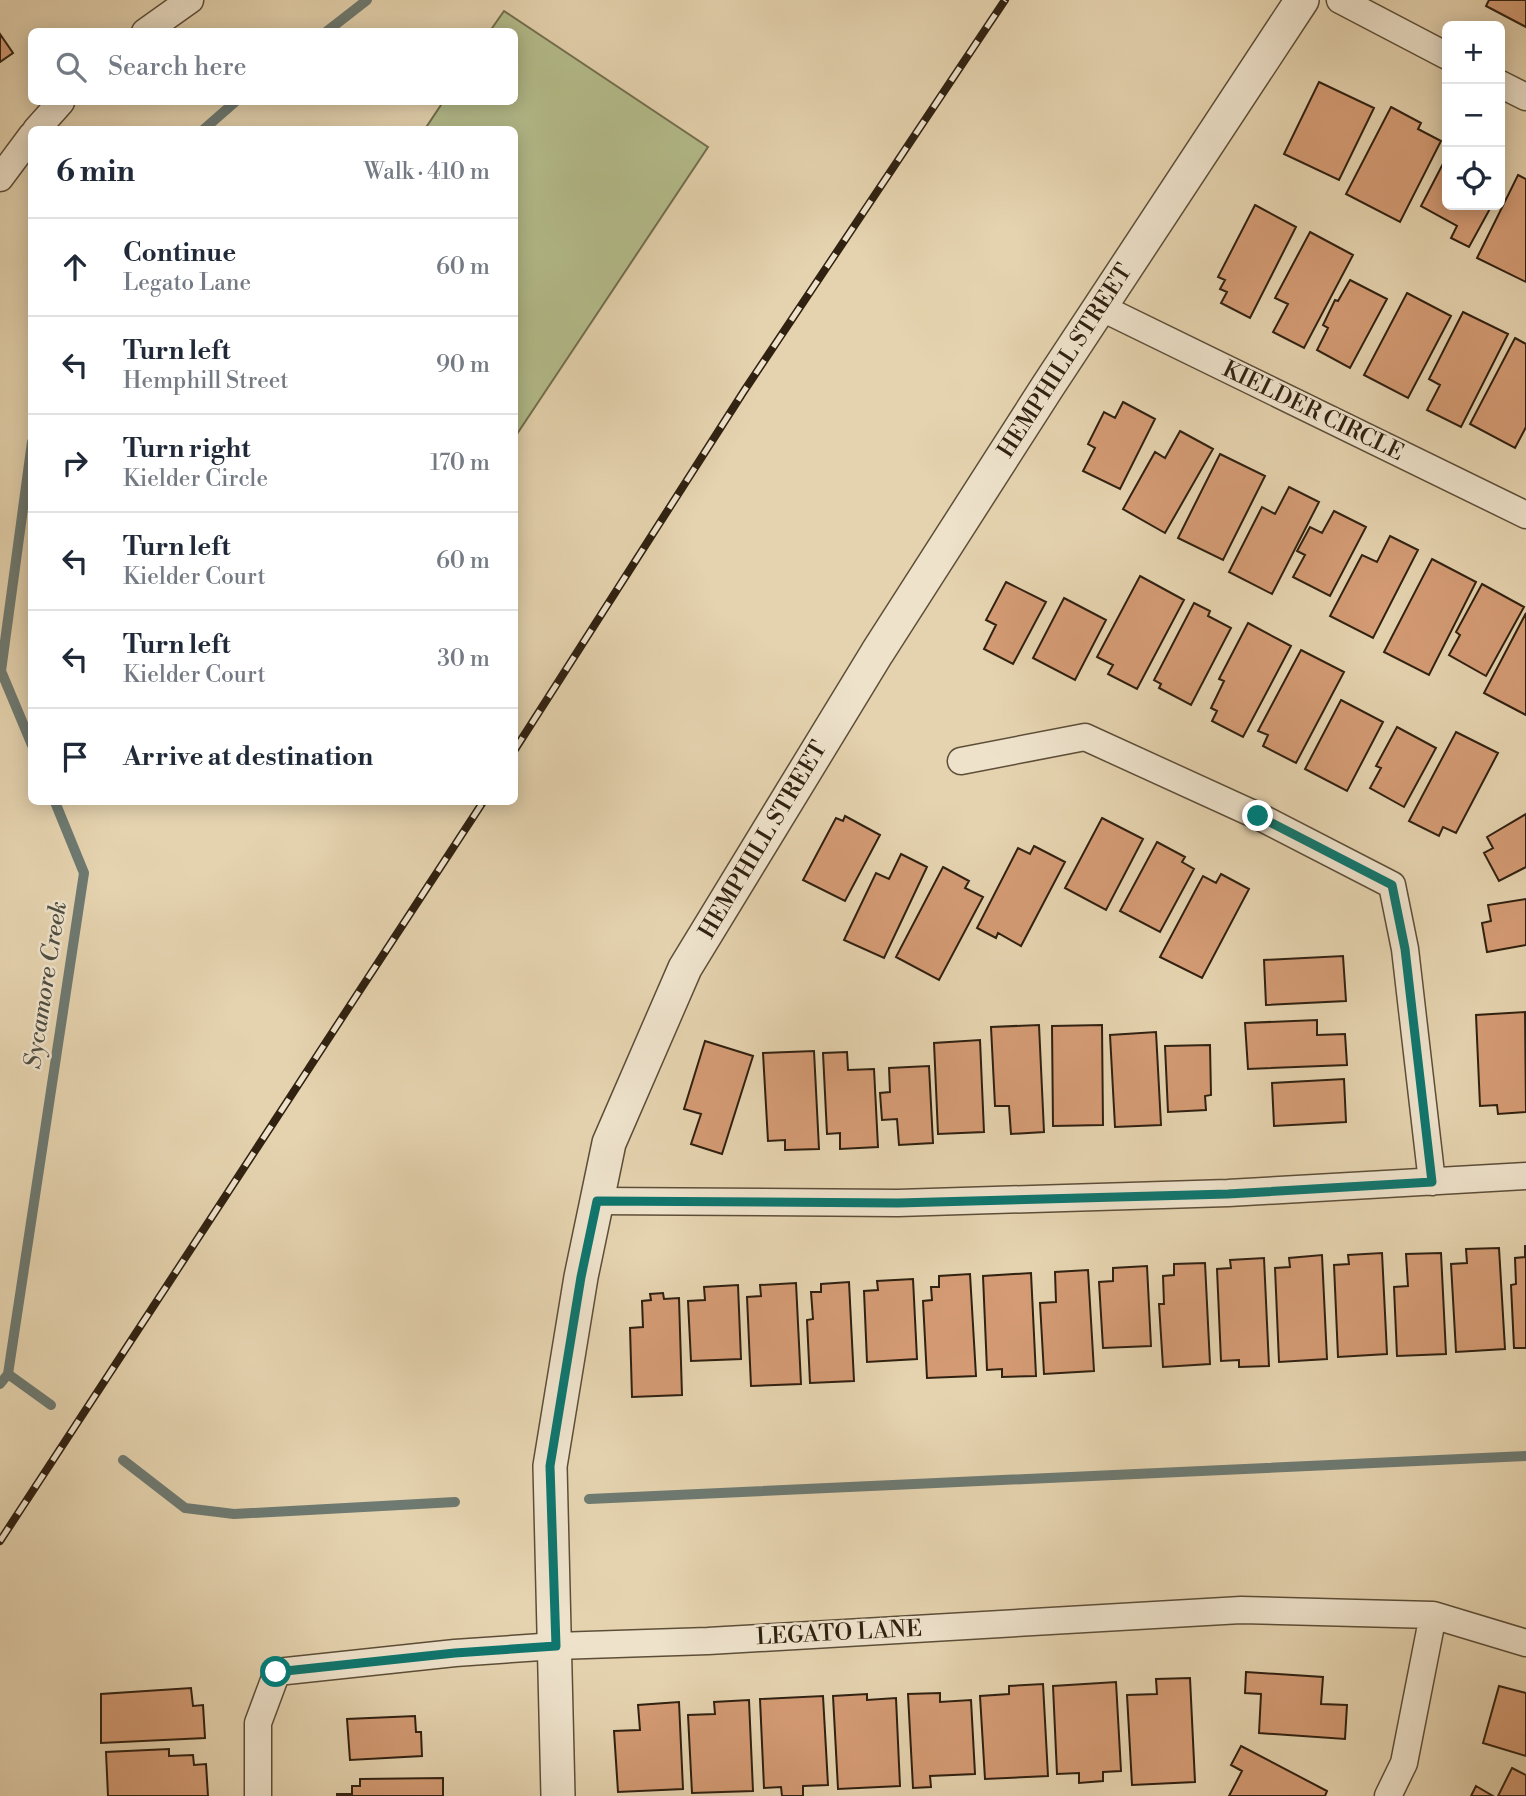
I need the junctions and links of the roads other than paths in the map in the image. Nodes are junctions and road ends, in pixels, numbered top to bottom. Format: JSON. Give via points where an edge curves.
{"nodes":[{"id":1,"x":190,"y":0,"type":"edge"},
{"id":2,"x":1302,"y":0,"type":"edge"},
{"id":3,"x":1340,"y":0,"type":"edge"},
{"id":4,"x":151,"y":28,"type":"edge"},
{"id":5,"x":1442,"y":53,"type":"edge"},
{"id":6,"x":1505,"y":86,"type":"edge"},
{"id":7,"x":1526,"y":97,"type":"edge"},
{"id":8,"x":58,"y":105,"type":"edge"},
{"id":9,"x":40,"y":126,"type":"edge"},
{"id":10,"x":28,"y":140,"type":"edge"},
{"id":11,"x":0,"y":177,"type":"edge"},
{"id":12,"x":1100,"y":307,"type":"junction"},
{"id":13,"x":1526,"y":515,"type":"edge"},
{"id":14,"x":961,"y":761,"type":"dead end"},
{"id":15,"x":1526,"y":1176,"type":"edge"},
{"id":16,"x":1432,"y":1182,"type":"junction"},
{"id":17,"x":597,"y":1201,"type":"junction"},
{"id":18,"x":1433,"y":1615,"type":"junction"},
{"id":19,"x":1526,"y":1643,"type":"edge"},
{"id":20,"x":556,"y":1646,"type":"junction"},
{"id":21,"x":258,"y":1796,"type":"edge"},
{"id":22,"x":558,"y":1796,"type":"edge"},
{"id":23,"x":1388,"y":1796,"type":"edge"}],
"edges":[{"from":1,"to":4,"type":"street"},
{"from":2,"to":12,"type":"street","name":"HEMPHILL STREET"},
{"from":3,"to":5,"type":"street"},
{"from":6,"to":7,"type":"street"},
{"from":8,"to":9,"type":"street"},
{"from":10,"to":11,"type":"street"},
{"from":12,"to":13,"type":"street","name":"KIELDER CIRCLE"},
{"from":12,"to":17,"type":"street","name":"HEMPHILL STREET","via":[[877,653],[685,968],[609,1143]]},
{"from":14,"to":16,"type":"street","via":[[1085,737],[1258,816],[1392,885],[1405,949]]},
{"from":15,"to":16,"type":"street"},
{"from":16,"to":17,"type":"street","via":[[1228,1194],[898,1203]]},
{"from":17,"to":20,"type":"street","name":"HEMPHILL STREET","via":[[550,1466]]},
{"from":18,"to":19,"type":"street","name":"LEGATO LANE"},
{"from":18,"to":20,"type":"street","name":"LEGATO LANE","via":[[1241,1610]]},
{"from":18,"to":23,"type":"street","via":[[1404,1763]]},
{"from":20,"to":21,"type":"street","name":"LEGATO LANE","via":[[276,1672],[258,1723]]},
{"from":20,"to":22,"type":"street","name":"HEMPHILL STREET"}]}
